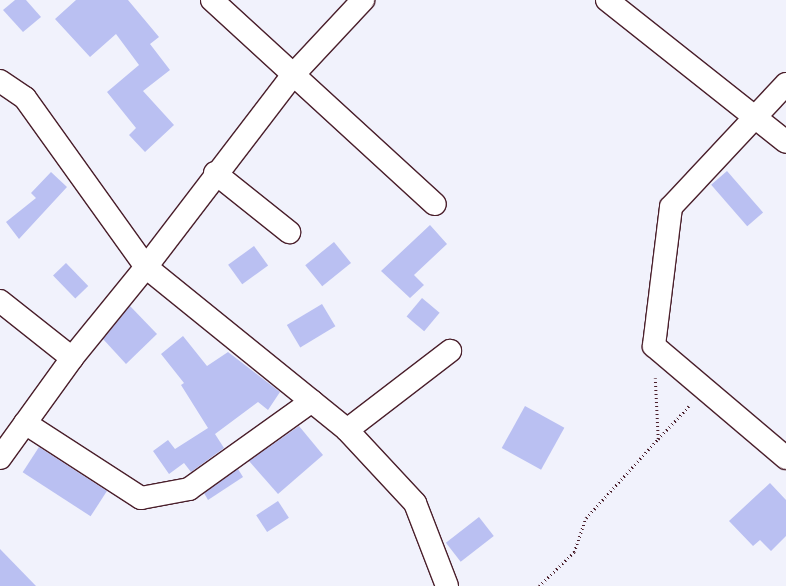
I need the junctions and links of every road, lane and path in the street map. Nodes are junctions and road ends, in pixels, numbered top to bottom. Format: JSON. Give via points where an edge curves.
{"nodes":[{"id":1,"x":212,"y":0,"type":"edge"},
{"id":2,"x":363,"y":0,"type":"edge"},
{"id":3,"x":607,"y":0,"type":"edge"},
{"id":4,"x":293,"y":74,"type":"junction"},
{"id":5,"x":0,"y":81,"type":"edge"},
{"id":6,"x":786,"y":84,"type":"edge"},
{"id":7,"x":754,"y":116,"type":"junction"},
{"id":8,"x":786,"y":142,"type":"edge"},
{"id":9,"x":215,"y":173,"type":"junction"},
{"id":10,"x":435,"y":204,"type":"dead end"},
{"id":11,"x":289,"y":232,"type":"dead end"},
{"id":12,"x":146,"y":267,"type":"junction"},
{"id":13,"x":0,"y":301,"type":"edge"},
{"id":14,"x":654,"y":346,"type":"junction"},
{"id":15,"x":450,"y":351,"type":"dead end"},
{"id":16,"x":72,"y":358,"type":"junction"},
{"id":17,"x":704,"y":389,"type":"junction"},
{"id":18,"x":312,"y":402,"type":"junction"},
{"id":19,"x":25,"y":423,"type":"junction"},
{"id":20,"x":347,"y":430,"type":"junction"},
{"id":21,"x":658,"y":439,"type":"junction"},
{"id":22,"x":0,"y":458,"type":"edge"},
{"id":23,"x":786,"y":458,"type":"edge"},
{"id":24,"x":447,"y":586,"type":"edge"},
{"id":25,"x":539,"y":586,"type":"edge"}],
"edges":[{"from":1,"to":4,"type":"street"},
{"from":2,"to":4,"type":"street"},
{"from":3,"to":7,"type":"street"},
{"from":4,"to":9,"type":"street"},
{"from":4,"to":10,"type":"street"},
{"from":5,"to":12,"type":"street","via":[[25,98]]},
{"from":6,"to":7,"type":"street"},
{"from":7,"to":8,"type":"street"},
{"from":7,"to":14,"type":"street","via":[[671,207]]},
{"from":9,"to":11,"type":"street"},
{"from":9,"to":12,"type":"street"},
{"from":12,"to":16,"type":"street"},
{"from":12,"to":18,"type":"street"},
{"from":13,"to":16,"type":"street"},
{"from":14,"to":17,"type":"street"},
{"from":14,"to":21,"type":"path"},
{"from":15,"to":20,"type":"street"},
{"from":16,"to":19,"type":"street"},
{"from":17,"to":21,"type":"path"},
{"from":17,"to":23,"type":"street"},
{"from":18,"to":19,"type":"street","via":[[189,488],[141,498]]},
{"from":18,"to":20,"type":"street"},
{"from":19,"to":22,"type":"street"},
{"from":20,"to":24,"type":"street","via":[[415,503]]},
{"from":21,"to":25,"type":"path","via":[[586,518],[574,552]]}]}
